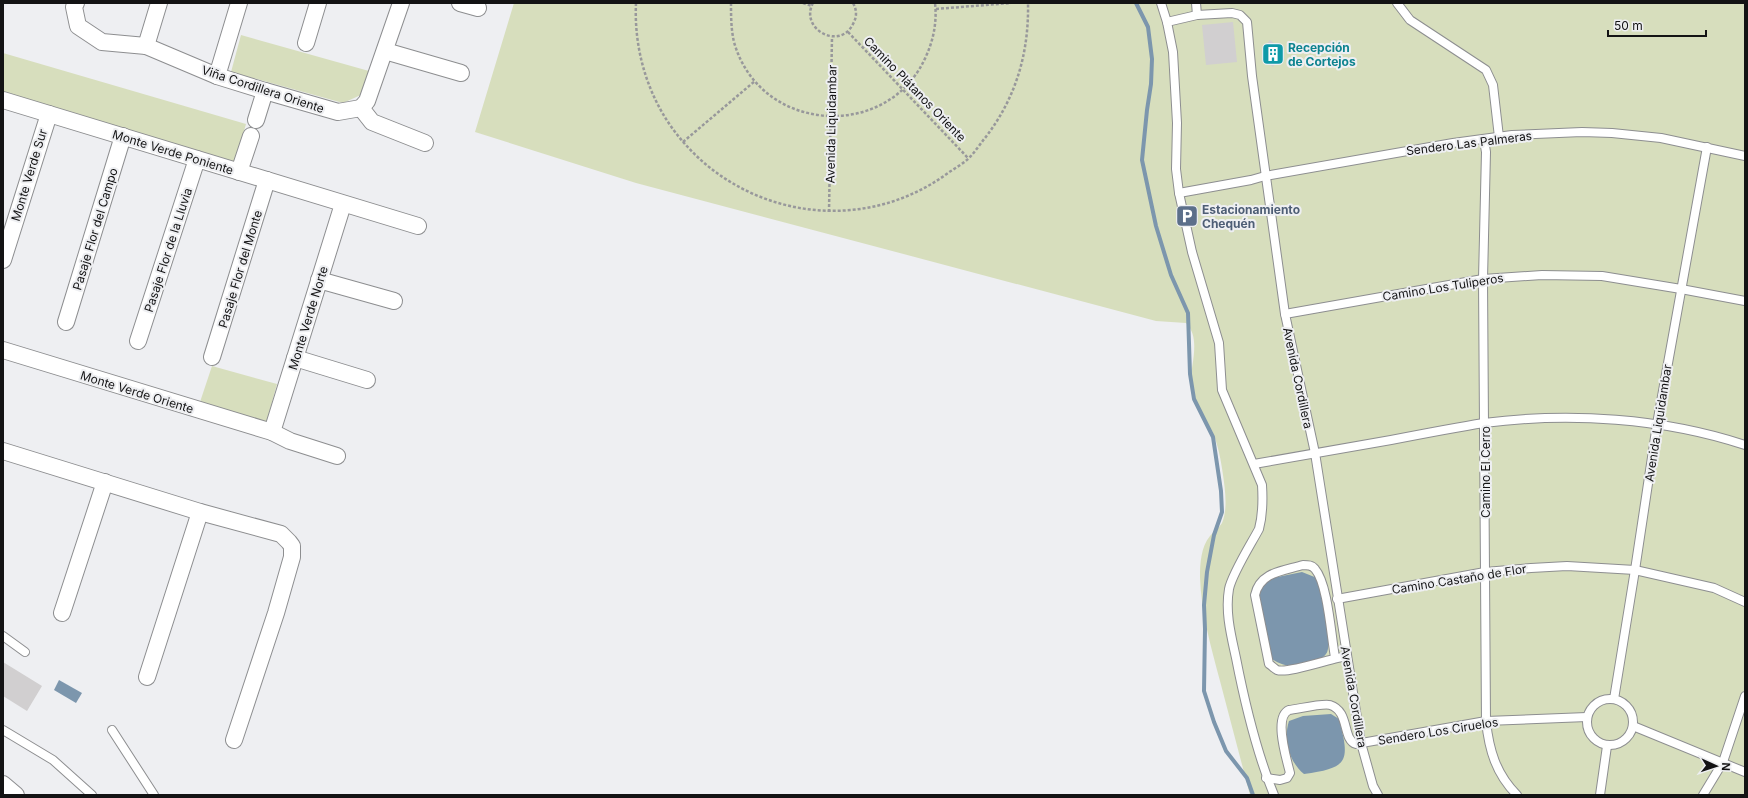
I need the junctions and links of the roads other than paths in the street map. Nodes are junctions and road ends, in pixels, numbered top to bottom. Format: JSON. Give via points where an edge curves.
{"nodes":[{"id":1,"x":76,"y":3,"type":"edge"},
{"id":2,"x":159,"y":3,"type":"edge"},
{"id":3,"x":239,"y":3,"type":"edge"},
{"id":4,"x":318,"y":3,"type":"edge"},
{"id":5,"x":401,"y":3,"type":"edge"},
{"id":6,"x":460,"y":3,"type":"edge"},
{"id":7,"x":1161,"y":3,"type":"edge"},
{"id":8,"x":1196,"y":3,"type":"edge"},
{"id":9,"x":1398,"y":3,"type":"edge"},
{"id":10,"x":478,"y":8,"type":"dead end"},
{"id":11,"x":1197,"y":15,"type":"junction"},
{"id":12,"x":1167,"y":22,"type":"junction"},
{"id":13,"x":306,"y":43,"type":"dead end"},
{"id":14,"x":146,"y":46,"type":"junction"},
{"id":15,"x":385,"y":50,"type":"junction"},
{"id":16,"x":461,"y":72,"type":"dead end"},
{"id":17,"x":217,"y":76,"type":"junction"},
{"id":18,"x":265,"y":91,"type":"junction"},
{"id":19,"x":3,"y":100,"type":"edge"},
{"id":20,"x":361,"y":108,"type":"junction"},
{"id":21,"x":49,"y":114,"type":"junction"},
{"id":22,"x":256,"y":120,"type":"dead end"},
{"id":23,"x":123,"y":136,"type":"junction"},
{"id":24,"x":251,"y":136,"type":"dead end"},
{"id":25,"x":1499,"y":137,"type":"junction"},
{"id":26,"x":1484,"y":140,"type":"junction"},
{"id":27,"x":426,"y":143,"type":"dead end"},
{"id":28,"x":1707,"y":147,"type":"junction"},
{"id":29,"x":1745,"y":156,"type":"edge"},
{"id":30,"x":197,"y":159,"type":"junction"},
{"id":31,"x":239,"y":172,"type":"junction"},
{"id":32,"x":1265,"y":176,"type":"junction"},
{"id":33,"x":267,"y":180,"type":"junction"},
{"id":34,"x":1179,"y":193,"type":"junction"},
{"id":35,"x":343,"y":204,"type":"junction"},
{"id":36,"x":418,"y":226,"type":"dead end"},
{"id":37,"x":3,"y":260,"type":"edge"},
{"id":38,"x":1483,"y":279,"type":"junction"},
{"id":39,"x":319,"y":280,"type":"junction"},
{"id":40,"x":1681,"y":289,"type":"junction"},
{"id":41,"x":394,"y":301,"type":"dead end"},
{"id":42,"x":1745,"y":301,"type":"edge"},
{"id":43,"x":1285,"y":314,"type":"junction"},
{"id":44,"x":66,"y":322,"type":"dead end"},
{"id":45,"x":138,"y":341,"type":"dead end"},
{"id":46,"x":3,"y":350,"type":"edge"},
{"id":47,"x":212,"y":357,"type":"dead end"},
{"id":48,"x":295,"y":358,"type":"junction"},
{"id":49,"x":367,"y":380,"type":"dead end"},
{"id":50,"x":1484,"y":423,"type":"junction"},
{"id":51,"x":1657,"y":424,"type":"junction"},
{"id":52,"x":272,"y":432,"type":"junction"},
{"id":53,"x":1745,"y":445,"type":"edge"},
{"id":54,"x":3,"y":452,"type":"edge"},
{"id":55,"x":1314,"y":453,"type":"junction"},
{"id":56,"x":337,"y":456,"type":"dead end"},
{"id":57,"x":1254,"y":464,"type":"junction"},
{"id":58,"x":105,"y":482,"type":"junction"},
{"id":59,"x":200,"y":512,"type":"junction"},
{"id":60,"x":1635,"y":570,"type":"junction"},
{"id":61,"x":1485,"y":572,"type":"junction"},
{"id":62,"x":1337,"y":599,"type":"junction"},
{"id":63,"x":1745,"y":602,"type":"edge"},
{"id":64,"x":62,"y":613,"type":"dead end"},
{"id":65,"x":3,"y":636,"type":"edge"},
{"id":66,"x":25,"y":652,"type":"dead end"},
{"id":67,"x":1347,"y":656,"type":"junction"},
{"id":68,"x":1334,"y":658,"type":"junction"},
{"id":69,"x":147,"y":677,"type":"dead end"},
{"id":70,"x":1745,"y":696,"type":"edge"},
{"id":71,"x":1614,"y":699,"type":"junction"},
{"id":72,"x":1587,"y":717,"type":"junction"},
{"id":73,"x":1486,"y":721,"type":"junction"},
{"id":74,"x":1633,"y":726,"type":"junction"},
{"id":75,"x":3,"y":730,"type":"edge"},
{"id":76,"x":112,"y":730,"type":"dead end"},
{"id":77,"x":234,"y":740,"type":"dead end"},
{"id":78,"x":1361,"y":744,"type":"junction"},
{"id":79,"x":1607,"y":746,"type":"junction"},
{"id":80,"x":1723,"y":762,"type":"junction"},
{"id":81,"x":1745,"y":772,"type":"edge"},
{"id":82,"x":1266,"y":778,"type":"junction"},
{"id":83,"x":3,"y":784,"type":"edge"},
{"id":84,"x":16,"y":795,"type":"edge"},
{"id":85,"x":92,"y":795,"type":"edge"},
{"id":86,"x":154,"y":795,"type":"edge"},
{"id":87,"x":1274,"y":795,"type":"edge"},
{"id":88,"x":1378,"y":795,"type":"edge"},
{"id":89,"x":1517,"y":795,"type":"edge"},
{"id":90,"x":1600,"y":795,"type":"edge"},
{"id":91,"x":1703,"y":795,"type":"edge"}],
"edges":[{"from":1,"to":14,"type":"street","name":"Viña Cordillera Oriente","via":[[74,7],[78,26],[102,42]]},
{"from":2,"to":14,"type":"street"},
{"from":3,"to":17,"type":"street"},
{"from":4,"to":13,"type":"street"},
{"from":5,"to":15,"type":"street"},
{"from":6,"to":10,"type":"street"},
{"from":7,"to":12,"type":"lane"},
{"from":8,"to":11,"type":"lane"},
{"from":9,"to":25,"type":"lane","via":[[1410,20],[1486,70],[1494,85]]},
{"from":11,"to":12,"type":"lane"},
{"from":11,"to":32,"type":"lane","name":"Avenida Cordillera","via":[[1232,13],[1240,15],[1247,22]]},
{"from":12,"to":34,"type":"lane","via":[[1175,77],[1175,156]]},
{"from":14,"to":17,"type":"street","name":"Viña Cordillera Oriente"},
{"from":15,"to":16,"type":"street"},
{"from":15,"to":20,"type":"street"},
{"from":17,"to":18,"type":"street","name":"Viña Cordillera Oriente"},
{"from":18,"to":20,"type":"street","name":"Viña Cordillera Oriente","via":[[338,112]]},
{"from":18,"to":22,"type":"street"},
{"from":19,"to":21,"type":"street","name":"Monte Verde Poniente"},
{"from":20,"to":27,"type":"street","via":[[372,122]]},
{"from":21,"to":23,"type":"street","name":"Monte Verde Poniente"},
{"from":21,"to":37,"type":"street","name":"Monte Verde Sur"},
{"from":23,"to":30,"type":"street","name":"Monte Verde Poniente"},
{"from":23,"to":44,"type":"street","name":"Pasaje Flor del Campo"},
{"from":24,"to":31,"type":"street"},
{"from":25,"to":26,"type":"lane","name":"Sendero Las Palmeras"},
{"from":25,"to":28,"type":"lane","name":"Sendero Las Palmeras","via":[[1582,132],[1612,133],[1661,138]]},
{"from":26,"to":32,"type":"lane","name":"Sendero Las Palmeras","via":[[1452,143]]},
{"from":26,"to":38,"type":"lane","name":"Camino El Cerro","via":[[1486,177]]},
{"from":28,"to":29,"type":"lane","name":"Sendero Las Palmeras"},
{"from":28,"to":40,"type":"lane","name":"Avenida Liquidambar"},
{"from":30,"to":31,"type":"street","name":"Monte Verde Poniente"},
{"from":30,"to":45,"type":"street","name":"Pasaje Flor de la Lluvia"},
{"from":31,"to":33,"type":"street","name":"Monte Verde Poniente"},
{"from":32,"to":34,"type":"lane","name":"Sendero Las Palmeras"},
{"from":32,"to":43,"type":"lane","name":"Avenida Cordillera"},
{"from":33,"to":35,"type":"street","name":"Monte Verde Poniente"},
{"from":33,"to":47,"type":"street","name":"Pasaje Flor del Monte"},
{"from":34,"to":57,"type":"lane","via":[[1192,252],[1219,344],[1222,390]]},
{"from":35,"to":36,"type":"street","name":"Monte Verde Poniente"},
{"from":35,"to":39,"type":"street","name":"Monte Verde Norte"},
{"from":38,"to":40,"type":"lane","name":"Camino Los Tuliperos","via":[[1542,275],[1602,276]]},
{"from":38,"to":43,"type":"lane","name":"Camino Los Tuliperos"},
{"from":38,"to":50,"type":"lane","name":"Camino El Cerro"},
{"from":39,"to":41,"type":"street"},
{"from":39,"to":48,"type":"street","name":"Monte Verde Norte"},
{"from":40,"to":42,"type":"lane","name":"Camino Los Tuliperos"},
{"from":40,"to":51,"type":"lane","name":"Avenida Liquidambar"},
{"from":43,"to":55,"type":"lane","name":"Avenida Cordillera"},
{"from":46,"to":52,"type":"street","name":"Monte Verde Oriente"},
{"from":48,"to":49,"type":"street"},
{"from":48,"to":52,"type":"street","name":"Monte Verde Norte"},
{"from":50,"to":51,"type":"lane","via":[[1584,418]]},
{"from":50,"to":55,"type":"lane"},
{"from":50,"to":61,"type":"lane","name":"Camino El Cerro"},
{"from":51,"to":53,"type":"lane","via":[[1712,435]]},
{"from":51,"to":60,"type":"lane","name":"Avenida Liquidambar"},
{"from":52,"to":56,"type":"street","name":"Monte Verde Oriente","via":[[290,441]]},
{"from":54,"to":58,"type":"street"},
{"from":55,"to":57,"type":"lane"},
{"from":55,"to":62,"type":"lane","name":"Avenida Cordillera"},
{"from":57,"to":82,"type":"lane","via":[[1262,485],[1263,512],[1259,529],[1230,587],[1227,612],[1241,686]]},
{"from":58,"to":59,"type":"street"},
{"from":58,"to":64,"type":"street"},
{"from":59,"to":69,"type":"street"},
{"from":59,"to":77,"type":"street","via":[[281,534],[289,542],[293,552],[276,613]]},
{"from":60,"to":61,"type":"lane","name":"Camino Castaño de Flor","via":[[1567,566]]},
{"from":60,"to":63,"type":"lane","name":"Camino Castaño de Flor","via":[[1714,588]]},
{"from":60,"to":71,"type":"lane","name":"Avenida Liquidambar"},
{"from":61,"to":62,"type":"lane","name":"Camino Castaño de Flor"},
{"from":61,"to":73,"type":"lane","name":"Camino El Cerro"},
{"from":62,"to":67,"type":"lane","name":"Avenida Cordillera"},
{"from":65,"to":66,"type":"lane"},
{"from":67,"to":68,"type":"lane"},
{"from":67,"to":78,"type":"lane","name":"Avenida Cordillera"},
{"from":68,"to":68,"type":"lane","via":[[1289,670],[1278,670],[1270,664],[1255,595],[1262,580],[1303,565],[1314,568],[1322,582]]},
{"from":70,"to":80,"type":"lane"},
{"from":71,"to":72,"type":"lane","via":[[1599,702],[1590,710]]},
{"from":71,"to":74,"type":"lane","via":[[1626,705],[1633,718]]},
{"from":72,"to":73,"type":"lane","name":"Sendero Los Ciruelos"},
{"from":72,"to":79,"type":"lane","via":[[1590,735]]},
{"from":73,"to":78,"type":"lane","name":"Sendero Los Ciruelos"},
{"from":73,"to":89,"type":"lane","name":"Camino El Cerro","via":[[1494,763]]},
{"from":74,"to":79,"type":"lane","via":[[1624,741]]},
{"from":74,"to":80,"type":"lane"},
{"from":75,"to":85,"type":"lane","via":[[53,760]]},
{"from":76,"to":86,"type":"lane"},
{"from":78,"to":82,"type":"lane","via":[[1349,739],[1344,720],[1338,710],[1329,705],[1285,711],[1281,725],[1290,773],[1287,778],[1280,780]]},
{"from":78,"to":88,"type":"lane","name":"Avenida Cordillera"},
{"from":79,"to":90,"type":"lane"},
{"from":80,"to":81,"type":"lane"},
{"from":80,"to":91,"type":"lane"},
{"from":82,"to":87,"type":"lane"},
{"from":83,"to":84,"type":"street"}]}
